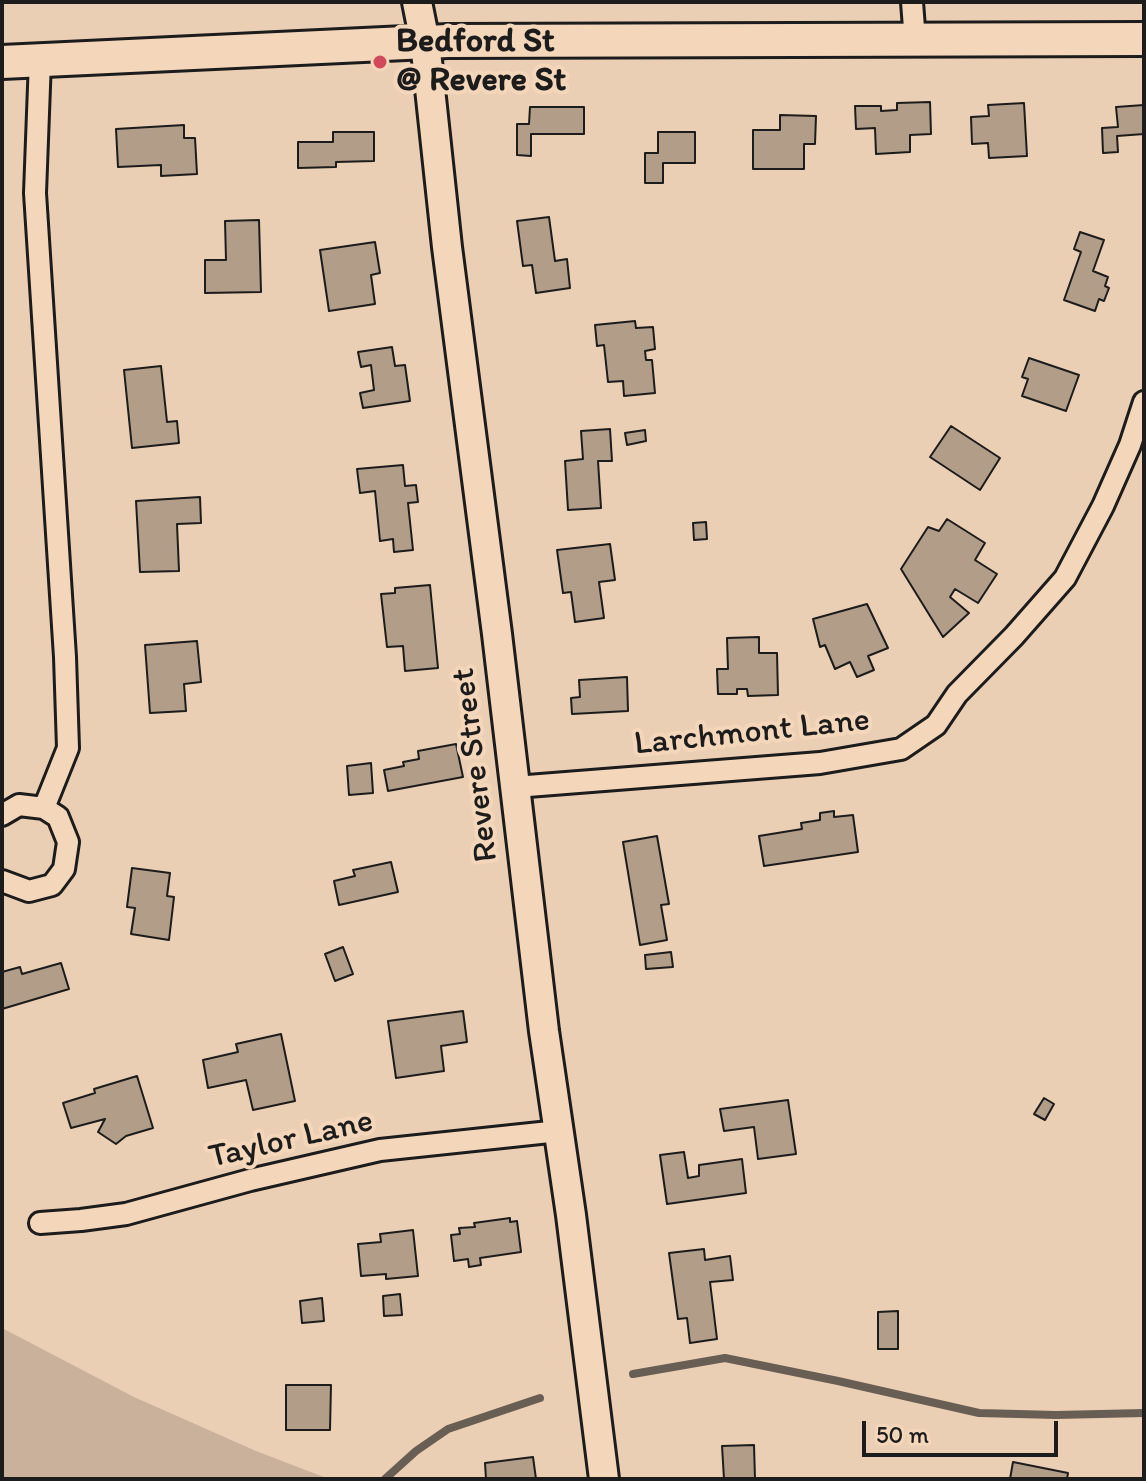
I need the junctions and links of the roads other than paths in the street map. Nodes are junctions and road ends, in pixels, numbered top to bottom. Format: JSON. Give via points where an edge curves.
{"nodes":[{"id":1,"x":417,"y":2,"type":"edge"},
{"id":2,"x":912,"y":2,"type":"edge"},
{"id":3,"x":1144,"y":39,"type":"edge"},
{"id":4,"x":915,"y":41,"type":"junction"},
{"id":5,"x":425,"y":42,"type":"junction"},
{"id":6,"x":40,"y":60,"type":"junction"},
{"id":7,"x":2,"y":62,"type":"edge"},
{"id":8,"x":1144,"y":402,"type":"edge"},
{"id":9,"x":515,"y":787,"type":"junction"},
{"id":10,"x":44,"y":808,"type":"junction"},
{"id":11,"x":2,"y":815,"type":"edge"},
{"id":12,"x":2,"y":881,"type":"edge"},
{"id":13,"x":559,"y":1131,"type":"junction"},
{"id":14,"x":40,"y":1223,"type":"dead end"},
{"id":15,"x":604,"y":1479,"type":"edge"}],
"edges":[{"from":1,"to":5,"type":"street","name":"Revere Street"},
{"from":2,"to":4,"type":"street"},
{"from":3,"to":4,"type":"main road"},
{"from":4,"to":5,"type":"main road"},
{"from":5,"to":6,"type":"main road"},
{"from":5,"to":9,"type":"street","name":"Revere Street"},
{"from":6,"to":7,"type":"main road"},
{"from":6,"to":10,"type":"street","via":[[35,193],[68,748]]},
{"from":8,"to":9,"type":"street","name":"Larchmont Lane","via":[[1103,506],[1065,578],[957,694],[936,725],[901,749],[820,763]]},
{"from":9,"to":13,"type":"street","name":"Revere Street"},
{"from":10,"to":11,"type":"street","via":[[19,805]]},
{"from":10,"to":12,"type":"street","via":[[58,817],[68,842],[64,869],[52,885],[29,891]]},
{"from":13,"to":14,"type":"street","name":"Taylor Lane","via":[[380,1150],[126,1214]]},
{"from":13,"to":15,"type":"street","name":"Revere Street"}]}
